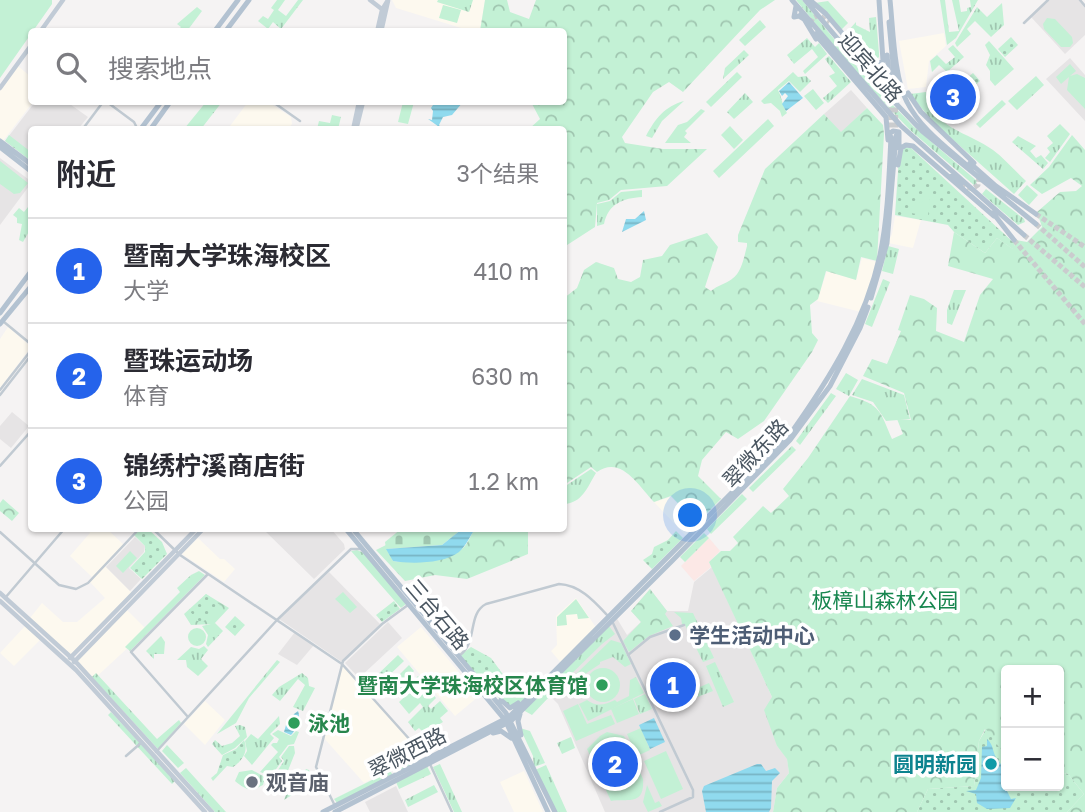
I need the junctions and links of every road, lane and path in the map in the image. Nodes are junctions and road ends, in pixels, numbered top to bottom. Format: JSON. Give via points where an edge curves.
{"nodes":[{"id":1,"x":63,"y":0,"type":"edge"},
{"id":2,"x":238,"y":0,"type":"edge"},
{"id":3,"x":249,"y":0,"type":"edge"},
{"id":4,"x":370,"y":0,"type":"edge"},
{"id":5,"x":376,"y":0,"type":"edge"},
{"id":6,"x":388,"y":0,"type":"edge"},
{"id":7,"x":808,"y":0,"type":"edge"},
{"id":8,"x":884,"y":0,"type":"edge"},
{"id":9,"x":1048,"y":0,"type":"edge"},
{"id":10,"x":1080,"y":0,"type":"edge"},
{"id":11,"x":793,"y":2,"type":"edge"},
{"id":12,"x":1085,"y":5,"type":"edge"},
{"id":13,"x":385,"y":9,"type":"junction"},
{"id":14,"x":829,"y":23,"type":"dead end"},
{"id":15,"x":1024,"y":23,"type":"dead end"},
{"id":16,"x":43,"y":28,"type":"edge"},
{"id":17,"x":217,"y":28,"type":"edge"},
{"id":18,"x":228,"y":28,"type":"edge"},
{"id":19,"x":380,"y":28,"type":"edge"},
{"id":20,"x":815,"y":34,"type":"dead end"},
{"id":21,"x":849,"y":47,"type":"junction"},
{"id":22,"x":28,"y":50,"type":"edge"},
{"id":23,"x":884,"y":54,"type":"junction"},
{"id":24,"x":870,"y":65,"type":"junction"},
{"id":25,"x":868,"y":75,"type":"junction"},
{"id":26,"x":895,"y":84,"type":"junction"},
{"id":27,"x":860,"y":85,"type":"junction"},
{"id":28,"x":0,"y":88,"type":"edge"},
{"id":29,"x":908,"y":93,"type":"dead end"},
{"id":30,"x":103,"y":105,"type":"edge"},
{"id":31,"x":109,"y":105,"type":"edge"},
{"id":32,"x":160,"y":105,"type":"edge"},
{"id":33,"x":168,"y":105,"type":"edge"},
{"id":34,"x":277,"y":105,"type":"edge"},
{"id":35,"x":360,"y":105,"type":"edge"},
{"id":36,"x":910,"y":109,"type":"junction"},
{"id":37,"x":905,"y":115,"type":"junction"},
{"id":38,"x":300,"y":121,"type":"dead end"},
{"id":39,"x":134,"y":122,"type":"junction"},
{"id":40,"x":151,"y":125,"type":"edge"},
{"id":41,"x":888,"y":125,"type":"junction"},
{"id":42,"x":900,"y":125,"type":"junction"},
{"id":43,"x":85,"y":126,"type":"edge"},
{"id":44,"x":136,"y":126,"type":"edge"},
{"id":45,"x":355,"y":126,"type":"edge"},
{"id":46,"x":892,"y":136,"type":"junction"},
{"id":47,"x":935,"y":137,"type":"junction"},
{"id":48,"x":0,"y":146,"type":"edge"},
{"id":49,"x":905,"y":146,"type":"junction"},
{"id":50,"x":899,"y":152,"type":"junction"},
{"id":51,"x":932,"y":158,"type":"junction"},
{"id":52,"x":28,"y":167,"type":"edge"},
{"id":53,"x":28,"y":167,"type":"edge"},
{"id":54,"x":971,"y":169,"type":"dead end"},
{"id":55,"x":958,"y":175,"type":"junction"},
{"id":56,"x":978,"y":179,"type":"junction"},
{"id":57,"x":988,"y":179,"type":"junction"},
{"id":58,"x":961,"y":184,"type":"dead end"},
{"id":59,"x":1017,"y":201,"type":"junction"},
{"id":60,"x":1035,"y":214,"type":"tunnel mouth"},
{"id":61,"x":994,"y":216,"type":"junction"},
{"id":62,"x":1036,"y":225,"type":"tunnel mouth"},
{"id":63,"x":1024,"y":235,"type":"tunnel mouth"},
{"id":64,"x":1014,"y":240,"type":"tunnel mouth"},
{"id":65,"x":887,"y":243,"type":"junction"},
{"id":66,"x":28,"y":275,"type":"edge"},
{"id":67,"x":877,"y":275,"type":"junction"},
{"id":68,"x":19,"y":287,"type":"junction"},
{"id":69,"x":28,"y":290,"type":"edge"},
{"id":70,"x":26,"y":292,"type":"junction"},
{"id":71,"x":16,"y":298,"type":"junction"},
{"id":72,"x":3,"y":305,"type":"edge"},
{"id":73,"x":0,"y":313,"type":"edge"},
{"id":74,"x":1,"y":323,"type":"edge"},
{"id":75,"x":28,"y":346,"type":"edge"},
{"id":76,"x":28,"y":354,"type":"edge"},
{"id":77,"x":0,"y":392,"type":"edge"},
{"id":78,"x":28,"y":434,"type":"edge"},
{"id":79,"x":0,"y":466,"type":"edge"},
{"id":80,"x":0,"y":532,"type":"edge"},
{"id":81,"x":62,"y":532,"type":"edge"},
{"id":82,"x":135,"y":532,"type":"edge"},
{"id":83,"x":156,"y":532,"type":"edge"},
{"id":84,"x":194,"y":532,"type":"edge"},
{"id":85,"x":200,"y":532,"type":"edge"},
{"id":86,"x":349,"y":532,"type":"edge"},
{"id":87,"x":350,"y":532,"type":"edge"},
{"id":88,"x":351,"y":532,"type":"edge"},
{"id":89,"x":351,"y":549,"type":"junction"},
{"id":90,"x":365,"y":552,"type":"junction"},
{"id":91,"x":177,"y":553,"type":"junction"},
{"id":92,"x":36,"y":563,"type":"junction"},
{"id":93,"x":208,"y":574,"type":"junction"},
{"id":94,"x":0,"y":593,"type":"edge"},
{"id":95,"x":1,"y":601,"type":"edge"},
{"id":96,"x":409,"y":604,"type":"junction"},
{"id":97,"x":610,"y":619,"type":"junction"},
{"id":98,"x":277,"y":620,"type":"junction"},
{"id":99,"x":684,"y":625,"type":"dead end"},
{"id":100,"x":459,"y":656,"type":"junction"},
{"id":101,"x":628,"y":656,"type":"junction"},
{"id":102,"x":71,"y":661,"type":"junction"},
{"id":103,"x":342,"y":664,"type":"junction"},
{"id":104,"x":462,"y":668,"type":"junction"},
{"id":105,"x":469,"y":668,"type":"junction"},
{"id":106,"x":537,"y":689,"type":"junction"},
{"id":107,"x":523,"y":709,"type":"junction"},
{"id":108,"x":188,"y":717,"type":"junction"},
{"id":109,"x":508,"y":720,"type":"junction"},
{"id":110,"x":490,"y":728,"type":"junction"},
{"id":111,"x":479,"y":737,"type":"junction"},
{"id":112,"x":144,"y":740,"type":"junction"},
{"id":113,"x":519,"y":750,"type":"junction"},
{"id":114,"x":420,"y":751,"type":"junction"},
{"id":115,"x":156,"y":753,"type":"junction"},
{"id":116,"x":126,"y":756,"type":"dead end"},
{"id":117,"x":431,"y":760,"type":"junction"},
{"id":118,"x":418,"y":764,"type":"junction"},
{"id":119,"x":534,"y":769,"type":"junction"},
{"id":120,"x":336,"y":810,"type":"edge"},
{"id":121,"x":205,"y":812,"type":"edge"},
{"id":122,"x":212,"y":812,"type":"edge"},
{"id":123,"x":323,"y":812,"type":"edge"},
{"id":124,"x":452,"y":812,"type":"edge"},
{"id":125,"x":548,"y":812,"type":"edge"},
{"id":126,"x":555,"y":812,"type":"edge"},
{"id":127,"x":660,"y":812,"type":"edge"}],
"edges":[{"from":1,"to":16,"type":"main road"},
{"from":2,"to":17,"type":"main road"},
{"from":3,"to":18,"type":"main road"},
{"from":4,"to":13,"type":"main road"},
{"from":5,"to":13,"type":"main road"},
{"from":6,"to":13,"type":"main road"},
{"from":7,"to":24,"type":"main road"},
{"from":7,"to":25,"type":"main road","name":"迎宾北路"},
{"from":8,"to":23,"type":"main road"},
{"from":8,"to":26,"type":"main road"},
{"from":8,"to":26,"type":"main road"},
{"from":9,"to":15,"type":"street"},
{"from":10,"to":12,"type":"street"},
{"from":11,"to":41,"type":"main road","via":[[812,34]]},
{"from":11,"to":42,"type":"main road","name":"迎宾北路"},
{"from":13,"to":19,"type":"main road"},
{"from":14,"to":21,"type":"main road"},
{"from":20,"to":27,"type":"main road"},
{"from":21,"to":24,"type":"main road"},
{"from":21,"to":25,"type":"main road"},
{"from":22,"to":28,"type":"main road"},
{"from":23,"to":24,"type":"main road","via":[[881,63]]},
{"from":23,"to":26,"type":"main road","via":[[888,86],[895,88]]},
{"from":25,"to":37,"type":"main road","name":"迎宾北路"},
{"from":26,"to":36,"type":"main road"},
{"from":27,"to":41,"type":"main road"},
{"from":27,"to":42,"type":"main road"},
{"from":29,"to":57,"type":"main road"},
{"from":30,"to":43,"type":"street"},
{"from":31,"to":39,"type":"street"},
{"from":32,"to":40,"type":"main road"},
{"from":33,"to":40,"type":"main road"},
{"from":34,"to":38,"type":"street"},
{"from":35,"to":45,"type":"main road"},
{"from":36,"to":47,"type":"main road"},
{"from":36,"to":57,"type":"main road"},
{"from":37,"to":47,"type":"main road"},
{"from":37,"to":56,"type":"main road","name":"迎宾北路"},
{"from":39,"to":40,"type":"street"},
{"from":39,"to":44,"type":"street"},
{"from":41,"to":46,"type":"main road"},
{"from":42,"to":51,"type":"main road"},
{"from":42,"to":55,"type":"main road","name":"迎宾北路"},
{"from":46,"to":50,"type":"main road","via":[[893,131],[899,132]]},
{"from":46,"to":65,"type":"main road","name":"翠微东路"},
{"from":46,"to":67,"type":"main road","name":"翠微东路"},
{"from":47,"to":54,"type":"main road"},
{"from":48,"to":52,"type":"main road"},
{"from":48,"to":53,"type":"main road"},
{"from":49,"to":50,"type":"main road"},
{"from":49,"to":51,"type":"main road","via":[[915,145]]},
{"from":49,"to":61,"type":"main road","via":[[915,147]]},
{"from":50,"to":65,"type":"main road"},
{"from":51,"to":58,"type":"main road"},
{"from":55,"to":61,"type":"main road"},
{"from":55,"to":63,"type":"main road","name":"迎宾北路"},
{"from":56,"to":59,"type":"main road"},
{"from":56,"to":62,"type":"main road","name":"迎宾北路"},
{"from":57,"to":59,"type":"main road"},
{"from":59,"to":60,"type":"main road"},
{"from":61,"to":64,"type":"main road"},
{"from":65,"to":67,"type":"main road","name":"翠微东路"},
{"from":66,"to":68,"type":"main road"},
{"from":67,"to":97,"type":"main road","name":"翠微东路","via":[[839,362],[791,433]]},
{"from":68,"to":70,"type":"main road"},
{"from":68,"to":71,"type":"main road"},
{"from":69,"to":70,"type":"main road"},
{"from":70,"to":71,"type":"main road"},
{"from":71,"to":72,"type":"main road"},
{"from":71,"to":74,"type":"main road"},
{"from":72,"to":73,"type":"main road"},
{"from":74,"to":75,"type":"street"},
{"from":76,"to":77,"type":"street"},
{"from":78,"to":79,"type":"street"},
{"from":80,"to":92,"type":"street"},
{"from":81,"to":92,"type":"street"},
{"from":82,"to":92,"type":"street","via":[[82,587],[64,588]]},
{"from":83,"to":91,"type":"street"},
{"from":84,"to":91,"type":"main road"},
{"from":85,"to":91,"type":"main road"},
{"from":86,"to":89,"type":"street"},
{"from":87,"to":90,"type":"main road","name":"三台石路"},
{"from":88,"to":100,"type":"main road","name":"三台石路"},
{"from":89,"to":90,"type":"street"},
{"from":89,"to":98,"type":"street"},
{"from":90,"to":96,"type":"main road","name":"三台石路"},
{"from":91,"to":93,"type":"street"},
{"from":91,"to":102,"type":"main road"},
{"from":92,"to":95,"type":"street"},
{"from":93,"to":98,"type":"street"},
{"from":93,"to":108,"type":"street","via":[[131,652]]},
{"from":94,"to":95,"type":"main road"},
{"from":95,"to":102,"type":"main road"},
{"from":96,"to":103,"type":"street"},
{"from":96,"to":104,"type":"main road","name":"三台石路"},
{"from":97,"to":100,"type":"street","via":[[583,591],[559,584],[481,606],[470,645]]},
{"from":97,"to":101,"type":"street"},
{"from":97,"to":106,"type":"main road","name":"翠微东路"},
{"from":97,"to":107,"type":"main road","name":"翠微东路"},
{"from":98,"to":103,"type":"street"},
{"from":98,"to":108,"type":"street"},
{"from":99,"to":101,"type":"street","via":[[650,637]]},
{"from":100,"to":105,"type":"main road","name":"三台石路"},
{"from":101,"to":127,"type":"street","via":[[692,790],[693,797]]},
{"from":102,"to":112,"type":"main road"},
{"from":103,"to":114,"type":"street"},
{"from":103,"to":120,"type":"street","via":[[316,764]]},
{"from":104,"to":109,"type":"main road","name":"三台石路"},
{"from":104,"to":110,"type":"main road","via":[[496,713]]},
{"from":105,"to":106,"type":"main road","via":[[510,708]]},
{"from":105,"to":109,"type":"main road","name":"三台石路"},
{"from":106,"to":109,"type":"main road","name":"翠微东路"},
{"from":107,"to":109,"type":"main road","name":"翠微东路"},
{"from":107,"to":119,"type":"main road","via":[[518,729]]},
{"from":108,"to":115,"type":"street"},
{"from":109,"to":110,"type":"main road","name":"翠微西路"},
{"from":109,"to":111,"type":"main road","name":"翠微西路"},
{"from":109,"to":113,"type":"main road"},
{"from":109,"to":119,"type":"main road"},
{"from":110,"to":117,"type":"main road","name":"翠微西路"},
{"from":111,"to":113,"type":"main road","via":[[501,731]]},
{"from":111,"to":117,"type":"main road","name":"翠微西路"},
{"from":112,"to":115,"type":"main road"},
{"from":112,"to":116,"type":"street"},
{"from":113,"to":125,"type":"main road"},
{"from":114,"to":117,"type":"street"},
{"from":114,"to":118,"type":"street"},
{"from":115,"to":121,"type":"main road"},
{"from":115,"to":122,"type":"main road"},
{"from":117,"to":118,"type":"main road","name":"翠微西路"},
{"from":117,"to":120,"type":"main road","name":"翠微西路"},
{"from":117,"to":124,"type":"street"},
{"from":118,"to":120,"type":"main road","name":"翠微西路"},
{"from":119,"to":126,"type":"main road"},
{"from":120,"to":123,"type":"main road","name":"翠微西路"}]}
